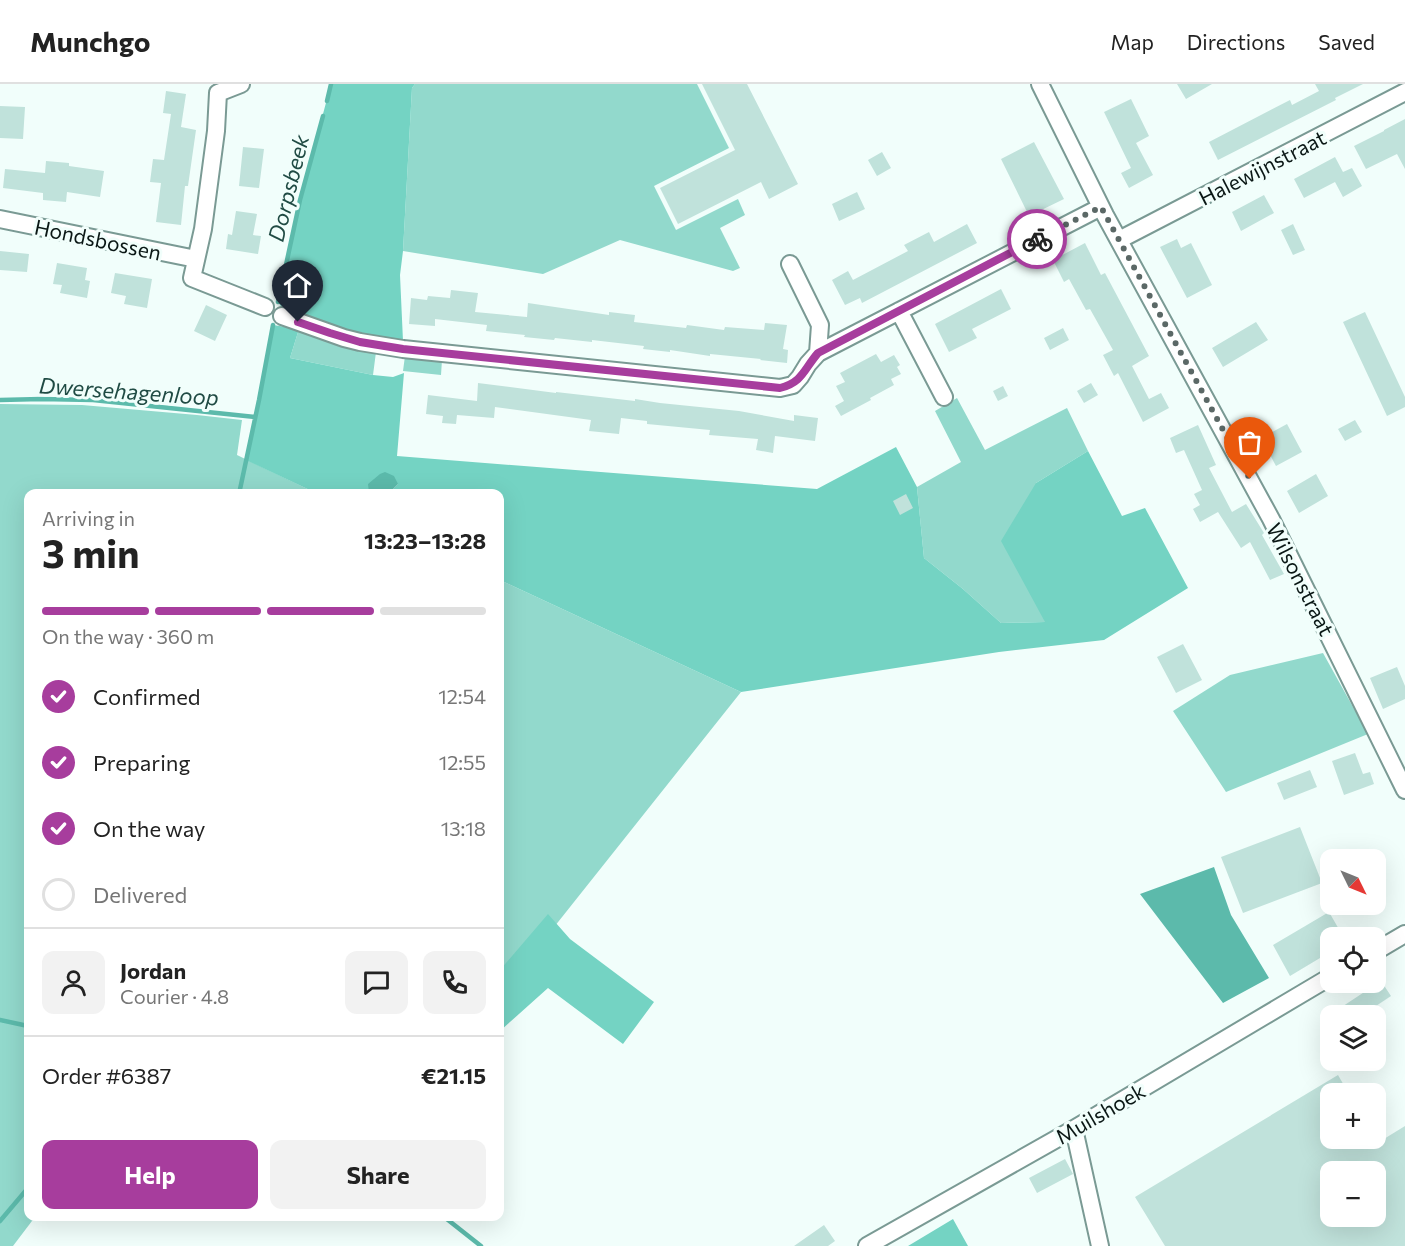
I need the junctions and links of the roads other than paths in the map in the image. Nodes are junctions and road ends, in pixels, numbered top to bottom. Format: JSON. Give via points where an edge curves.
{"nodes":[{"id":1,"x":241,"y":84,"type":"edge"},
{"id":2,"x":1040,"y":84,"type":"edge"},
{"id":3,"x":1405,"y":92,"type":"edge"},
{"id":4,"x":1101,"y":207,"type":"junction"},
{"id":5,"x":0,"y":219,"type":"edge"},
{"id":6,"x":1119,"y":240,"type":"junction"},
{"id":7,"x":196,"y":260,"type":"junction"},
{"id":8,"x":790,"y":264,"type":"dead end"},
{"id":9,"x":265,"y":307,"type":"dead end"},
{"id":10,"x":899,"y":311,"type":"junction"},
{"id":11,"x":282,"y":316,"type":"dead end"},
{"id":12,"x":818,"y":353,"type":"junction"},
{"id":13,"x":944,"y":397,"type":"dead end"},
{"id":14,"x":1405,"y":790,"type":"edge"},
{"id":15,"x":1405,"y":934,"type":"edge"},
{"id":16,"x":1386,"y":945,"type":"edge"},
{"id":17,"x":1320,"y":984,"type":"edge"},
{"id":18,"x":1074,"y":1129,"type":"junction"},
{"id":19,"x":867,"y":1246,"type":"edge"},
{"id":20,"x":1100,"y":1246,"type":"edge"}],
"edges":[{"from":1,"to":7,"type":"street","via":[[218,93]]},
{"from":2,"to":4,"type":"street","name":"Wilsonstraat"},
{"from":3,"to":6,"type":"street","name":"Halewijnstraat"},
{"from":4,"to":6,"type":"street","name":"Wilsonstraat"},
{"from":4,"to":10,"type":"street"},
{"from":5,"to":7,"type":"street","name":"Hondsbossen"},
{"from":6,"to":14,"type":"street","name":"Wilsonstraat","via":[[1271,519]]},
{"from":7,"to":9,"type":"street","via":[[192,278]]},
{"from":8,"to":12,"type":"street","via":[[820,325]]},
{"from":10,"to":12,"type":"street"},
{"from":10,"to":13,"type":"street"},
{"from":11,"to":12,"type":"street","via":[[344,338],[403,349],[780,388],[793,385]]},
{"from":15,"to":16,"type":"street"},
{"from":17,"to":18,"type":"street","name":"Muilshoek"},
{"from":18,"to":19,"type":"street","name":"Muilshoek"},
{"from":18,"to":20,"type":"street"}]}
